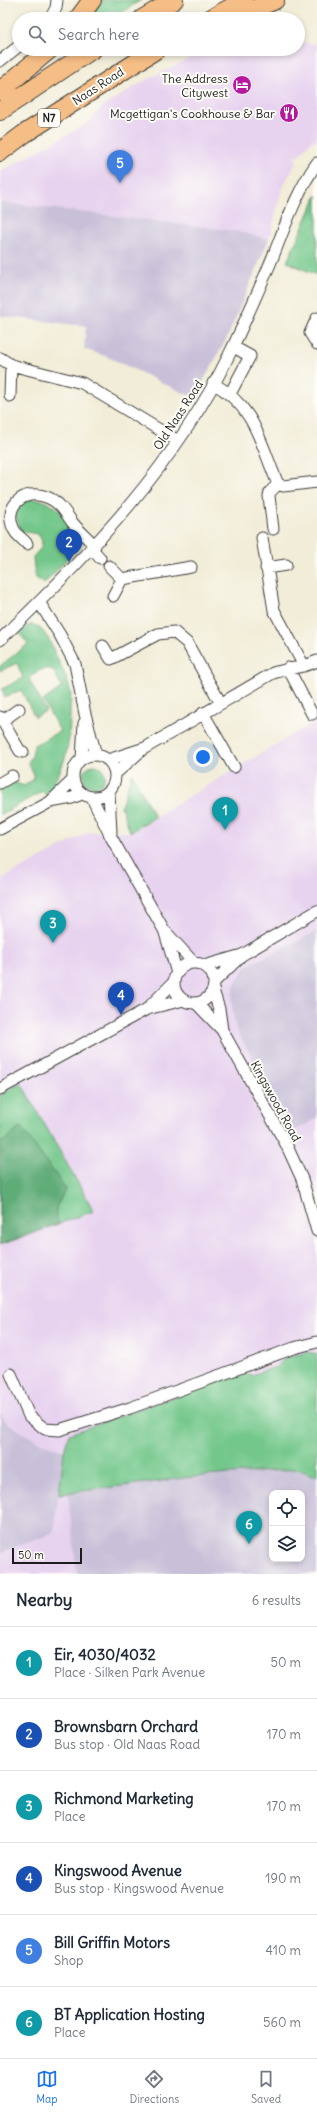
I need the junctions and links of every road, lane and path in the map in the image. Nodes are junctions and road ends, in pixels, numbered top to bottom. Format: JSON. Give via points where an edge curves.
{"nodes":[{"id":1,"x":57,"y":0,"type":"edge"},
{"id":2,"x":92,"y":0,"type":"edge"},
{"id":3,"x":174,"y":0,"type":"edge"},
{"id":4,"x":246,"y":0,"type":"edge"},
{"id":5,"x":275,"y":0,"type":"edge"},
{"id":6,"x":54,"y":12,"type":"edge"},
{"id":7,"x":83,"y":12,"type":"edge"},
{"id":8,"x":154,"y":12,"type":"edge"},
{"id":9,"x":223,"y":12,"type":"edge"},
{"id":10,"x":248,"y":12,"type":"edge"},
{"id":11,"x":12,"y":52,"type":"edge"},
{"id":12,"x":42,"y":56,"type":"edge"},
{"id":13,"x":82,"y":56,"type":"edge"},
{"id":14,"x":146,"y":56,"type":"edge"},
{"id":15,"x":158,"y":56,"type":"edge"},
{"id":16,"x":0,"y":61,"type":"edge"},
{"id":17,"x":100,"y":85,"type":"junction"},
{"id":18,"x":0,"y":91,"type":"edge"},
{"id":19,"x":0,"y":111,"type":"edge"},
{"id":20,"x":0,"y":152,"type":"edge"},
{"id":21,"x":317,"y":163,"type":"edge"},
{"id":22,"x":317,"y":318,"type":"edge"},
{"id":23,"x":317,"y":344,"type":"edge"},
{"id":24,"x":239,"y":350,"type":"dead end"},
{"id":25,"x":0,"y":358,"type":"edge"},
{"id":26,"x":11,"y":365,"type":"junction"},
{"id":27,"x":213,"y":383,"type":"junction"},
{"id":28,"x":230,"y":394,"type":"junction"},
{"id":29,"x":10,"y":396,"type":"dead end"},
{"id":30,"x":178,"y":441,"type":"junction"},
{"id":31,"x":317,"y":482,"type":"edge"},
{"id":32,"x":278,"y":484,"type":"junction"},
{"id":33,"x":273,"y":529,"type":"dead end"},
{"id":34,"x":262,"y":538,"type":"dead end"},
{"id":35,"x":27,"y":544,"type":"dead end"},
{"id":36,"x":93,"y":547,"type":"junction"},
{"id":37,"x":100,"y":558,"type":"dead end"},
{"id":38,"x":286,"y":565,"type":"dead end"},
{"id":39,"x":109,"y":566,"type":"dead end"},
{"id":40,"x":191,"y":567,"type":"dead end"},
{"id":41,"x":266,"y":568,"type":"junction"},
{"id":42,"x":122,"y":579,"type":"junction"},
{"id":43,"x":113,"y":596,"type":"dead end"},
{"id":44,"x":39,"y":602,"type":"junction"},
{"id":45,"x":0,"y":640,"type":"edge"},
{"id":46,"x":103,"y":646,"type":"dead end"},
{"id":47,"x":317,"y":661,"type":"edge"},
{"id":48,"x":304,"y":666,"type":"junction"},
{"id":49,"x":288,"y":668,"type":"junction"},
{"id":50,"x":220,"y":702,"type":"junction"},
{"id":51,"x":19,"y":709,"type":"dead end"},
{"id":52,"x":203,"y":713,"type":"junction"},
{"id":53,"x":85,"y":714,"type":"junction"},
{"id":54,"x":312,"y":714,"type":"dead end"},
{"id":55,"x":1,"y":719,"type":"edge"},
{"id":56,"x":145,"y":748,"type":"junction"},
{"id":57,"x":23,"y":752,"type":"dead end"},
{"id":58,"x":96,"y":755,"type":"junction"},
{"id":59,"x":82,"y":759,"type":"junction"},
{"id":60,"x":108,"y":760,"type":"junction"},
{"id":61,"x":234,"y":767,"type":"dead end"},
{"id":62,"x":115,"y":774,"type":"junction"},
{"id":63,"x":12,"y":776,"type":"dead end"},
{"id":64,"x":73,"y":780,"type":"junction"},
{"id":65,"x":0,"y":783,"type":"edge"},
{"id":66,"x":109,"y":792,"type":"junction"},
{"id":67,"x":87,"y":796,"type":"junction"},
{"id":68,"x":50,"y":802,"type":"junction"},
{"id":69,"x":0,"y":829,"type":"edge"},
{"id":70,"x":111,"y":837,"type":"junction"},
{"id":71,"x":317,"y":911,"type":"edge"},
{"id":72,"x":164,"y":930,"type":"junction"},
{"id":73,"x":242,"y":955,"type":"junction"},
{"id":74,"x":199,"y":965,"type":"junction"},
{"id":75,"x":175,"y":978,"type":"junction"},
{"id":76,"x":213,"y":986,"type":"junction"},
{"id":77,"x":184,"y":1000,"type":"junction"},
{"id":78,"x":196,"y":1003,"type":"junction"},
{"id":79,"x":147,"y":1009,"type":"junction"},
{"id":80,"x":222,"y":1030,"type":"junction"},
{"id":81,"x":0,"y":1089,"type":"edge"},
{"id":82,"x":317,"y":1231,"type":"edge"},
{"id":83,"x":317,"y":1342,"type":"edge"},
{"id":84,"x":11,"y":1374,"type":"dead end"}],
"edges":[{"from":1,"to":6,"type":"street"},
{"from":2,"to":7,"type":"highway"},
{"from":3,"to":8,"type":"highway"},
{"from":4,"to":9,"type":"highway"},
{"from":5,"to":10,"type":"highway"},
{"from":11,"to":16,"type":"street"},
{"from":12,"to":18,"type":"highway"},
{"from":13,"to":19,"type":"highway"},
{"from":14,"to":17,"type":"highway","name":"Naas Road","number":"N7"},
{"from":15,"to":17,"type":"highway","number":"N7"},
{"from":17,"to":20,"type":"highway","name":"Naas Road","number":"N7"},
{"from":21,"to":27,"type":"street","name":"Old Naas Road","via":[[295,201],[229,354]]},
{"from":22,"to":23,"type":"street","via":[[310,333]]},
{"from":24,"to":28,"type":"street","via":[[250,356]]},
{"from":25,"to":26,"type":"street"},
{"from":26,"to":29,"type":"street"},
{"from":26,"to":30,"type":"street","via":[[82,383]]},
{"from":27,"to":28,"type":"street"},
{"from":27,"to":30,"type":"street","name":"Old Naas Road"},
{"from":28,"to":32,"type":"street","via":[[258,430]]},
{"from":30,"to":36,"type":"street","name":"Old Naas Road","via":[[139,495]]},
{"from":31,"to":32,"type":"street","via":[[283,486]]},
{"from":32,"to":33,"type":"street","via":[[269,496]]},
{"from":34,"to":41,"type":"street"},
{"from":35,"to":36,"type":"street","via":[[16,533],[10,514],[15,500],[21,496],[38,495],[56,502]]},
{"from":36,"to":37,"type":"street"},
{"from":36,"to":44,"type":"street","name":"Old Naas Road"},
{"from":38,"to":41,"type":"street"},
{"from":39,"to":42,"type":"street"},
{"from":40,"to":42,"type":"street"},
{"from":41,"to":48,"type":"street","via":[[274,610]]},
{"from":42,"to":43,"type":"street"},
{"from":44,"to":45,"type":"street","name":"Old Naas Road"},
{"from":44,"to":53,"type":"street","via":[[75,664]]},
{"from":46,"to":50,"type":"street","via":[[111,659],[158,634],[174,632],[186,643]]},
{"from":47,"to":48,"type":"street"},
{"from":48,"to":49,"type":"street"},
{"from":49,"to":50,"type":"street"},
{"from":49,"to":54,"type":"street"},
{"from":50,"to":52,"type":"street"},
{"from":51,"to":55,"type":"street"},
{"from":52,"to":56,"type":"street"},
{"from":52,"to":61,"type":"street"},
{"from":53,"to":58,"type":"street"},
{"from":53,"to":59,"type":"street"},
{"from":55,"to":57,"type":"street"},
{"from":56,"to":60,"type":"street"},
{"from":56,"to":62,"type":"street"},
{"from":58,"to":59,"type":"street"},
{"from":58,"to":60,"type":"street"},
{"from":59,"to":64,"type":"street","via":[[74,768]]},
{"from":60,"to":62,"type":"street"},
{"from":62,"to":66,"type":"street","via":[[113,787]]},
{"from":63,"to":65,"type":"street"},
{"from":64,"to":67,"type":"street"},
{"from":64,"to":68,"type":"street"},
{"from":66,"to":67,"type":"street","via":[[98,797]]},
{"from":66,"to":70,"type":"street"},
{"from":67,"to":68,"type":"street"},
{"from":67,"to":70,"type":"street"},
{"from":68,"to":69,"type":"street"},
{"from":70,"to":72,"type":"street"},
{"from":71,"to":73,"type":"street"},
{"from":72,"to":74,"type":"street"},
{"from":72,"to":75,"type":"street"},
{"from":73,"to":74,"type":"street"},
{"from":73,"to":76,"type":"street"},
{"from":74,"to":75,"type":"street","via":[[184,966]]},
{"from":74,"to":76,"type":"street","via":[[210,972]]},
{"from":75,"to":77,"type":"street","via":[[178,995]]},
{"from":75,"to":79,"type":"street"},
{"from":76,"to":78,"type":"street","via":[[205,999]]},
{"from":76,"to":80,"type":"street","name":"Kingswood Road"},
{"from":77,"to":78,"type":"street"},
{"from":77,"to":79,"type":"street"},
{"from":78,"to":80,"type":"street","name":"Kingswood Road"},
{"from":79,"to":81,"type":"street"},
{"from":80,"to":82,"type":"street","name":"Kingswood Road","via":[[286,1144],[302,1179]]},
{"from":83,"to":84,"type":"street","via":[[290,1349],[130,1408],[59,1430],[45,1429],[29,1416]]}]}
